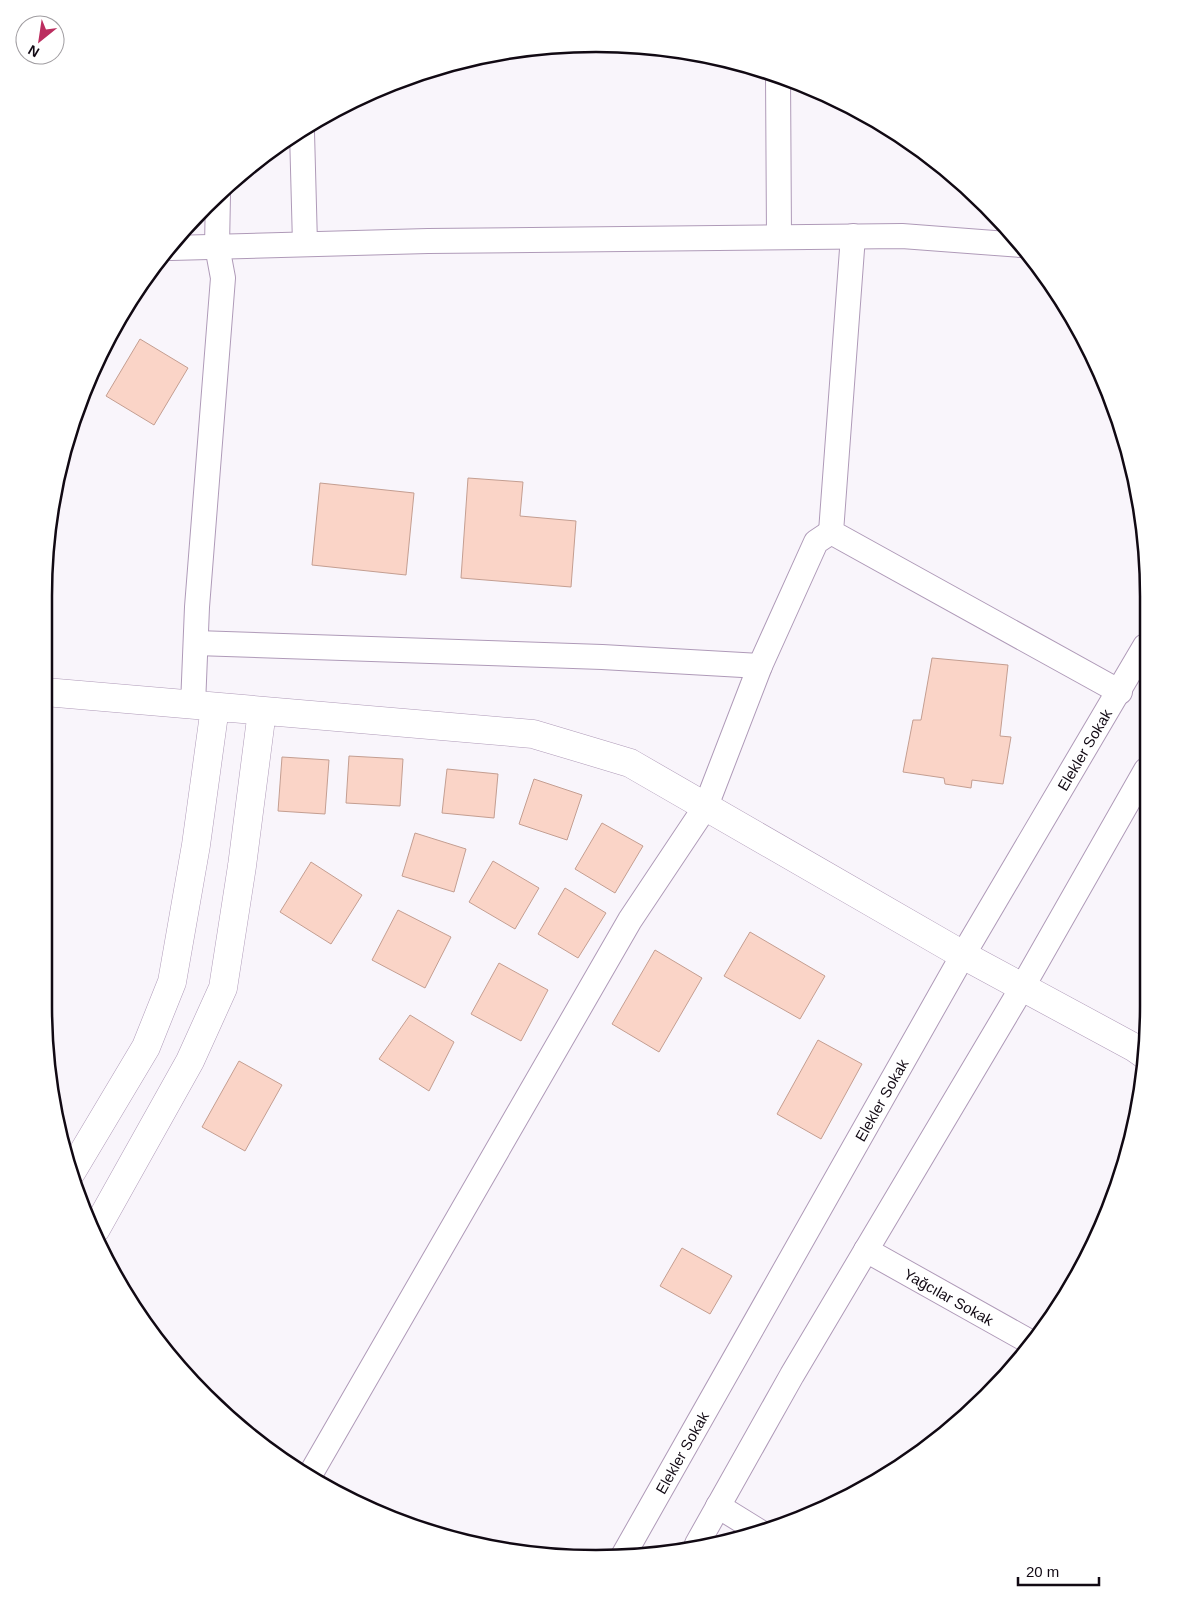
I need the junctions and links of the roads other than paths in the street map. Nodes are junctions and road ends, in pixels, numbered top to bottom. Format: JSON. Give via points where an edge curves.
{"nodes":[{"id":1,"x":778,"y":84,"type":"edge"},
{"id":2,"x":302,"y":139,"type":"edge"},
{"id":3,"x":218,"y":206,"type":"edge"},
{"id":4,"x":852,"y":236,"type":"junction"},
{"id":5,"x":779,"y":237,"type":"junction"},
{"id":6,"x":305,"y":244,"type":"junction"},
{"id":7,"x":1011,"y":244,"type":"edge"},
{"id":8,"x":217,"y":246,"type":"junction"},
{"id":9,"x":179,"y":248,"type":"edge"},
{"id":10,"x":831,"y":532,"type":"junction"},
{"id":11,"x":196,"y":643,"type":"junction"},
{"id":12,"x":1140,"y":655,"type":"edge"},
{"id":13,"x":760,"y":666,"type":"junction"},
{"id":14,"x":1120,"y":692,"type":"junction"},
{"id":15,"x":52,"y":693,"type":"edge"},
{"id":16,"x":204,"y":706,"type":"junction"},
{"id":17,"x":262,"y":711,"type":"junction"},
{"id":18,"x":1140,"y":781,"type":"edge"},
{"id":19,"x":706,"y":806,"type":"junction"},
{"id":20,"x":963,"y":955,"type":"junction"},
{"id":21,"x":1023,"y":986,"type":"junction"},
{"id":22,"x":1138,"y":1050,"type":"edge"},
{"id":23,"x":76,"y":1164,"type":"edge"},
{"id":24,"x":99,"y":1224,"type":"edge"},
{"id":25,"x":866,"y":1250,"type":"junction"},
{"id":26,"x":1026,"y":1339,"type":"edge"},
{"id":27,"x":313,"y":1470,"type":"edge"},
{"id":28,"x":718,"y":1506,"type":"junction"},
{"id":29,"x":751,"y":1527,"type":"edge"},
{"id":30,"x":699,"y":1540,"type":"edge"},
{"id":31,"x":627,"y":1548,"type":"edge"}],
"edges":[{"from":1,"to":5,"type":"street"},
{"from":2,"to":6,"type":"street"},
{"from":3,"to":8,"type":"street"},
{"from":4,"to":5,"type":"street"},
{"from":4,"to":7,"type":"street","via":[[902,236]]},
{"from":4,"to":10,"type":"street"},
{"from":5,"to":6,"type":"street"},
{"from":6,"to":8,"type":"street"},
{"from":8,"to":9,"type":"street"},
{"from":8,"to":11,"type":"street","via":[[223,278]]},
{"from":10,"to":13,"type":"street","via":[[816,542]]},
{"from":10,"to":14,"type":"street"},
{"from":11,"to":13,"type":"street","via":[[602,657]]},
{"from":11,"to":16,"type":"street"},
{"from":12,"to":14,"type":"street","name":"Elekler Sokak"},
{"from":13,"to":19,"type":"street"},
{"from":14,"to":20,"type":"street","name":"Elekler Sokak"},
{"from":15,"to":16,"type":"street"},
{"from":16,"to":17,"type":"street"},
{"from":16,"to":23,"type":"street","via":[[196,845],[172,982],[146,1047]]},
{"from":17,"to":19,"type":"street","via":[[533,734],[630,763]]},
{"from":17,"to":24,"type":"street","via":[[223,988],[190,1061]]},
{"from":18,"to":21,"type":"street"},
{"from":19,"to":20,"type":"street"},
{"from":19,"to":27,"type":"street","via":[[630,920]]},
{"from":20,"to":21,"type":"street"},
{"from":20,"to":31,"type":"street","name":"Elekler Sokak"},
{"from":21,"to":22,"type":"street"},
{"from":21,"to":25,"type":"street"},
{"from":25,"to":26,"type":"street","name":"Yağcılar Sokak"},
{"from":25,"to":28,"type":"street"},
{"from":28,"to":29,"type":"street"},
{"from":28,"to":30,"type":"street"}]}
